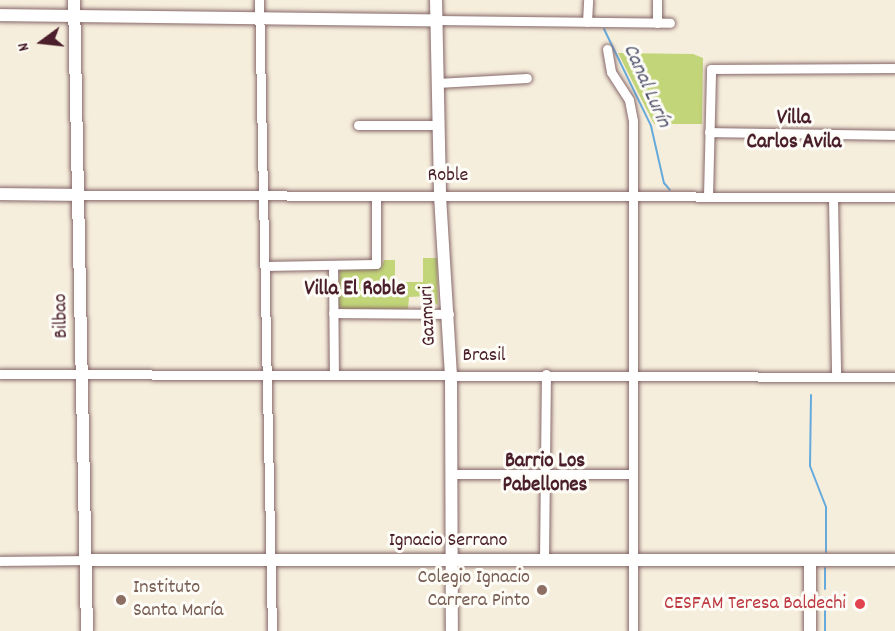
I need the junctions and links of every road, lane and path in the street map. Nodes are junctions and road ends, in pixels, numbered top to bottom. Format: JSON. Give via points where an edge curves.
{"nodes":[{"id":1,"x":74,"y":0,"type":"edge"},
{"id":2,"x":259,"y":0,"type":"edge"},
{"id":3,"x":436,"y":0,"type":"edge"},
{"id":4,"x":588,"y":0,"type":"edge"},
{"id":5,"x":657,"y":0,"type":"edge"},
{"id":6,"x":0,"y":15,"type":"edge"},
{"id":7,"x":75,"y":16,"type":"junction"},
{"id":8,"x":259,"y":20,"type":"junction"},
{"id":9,"x":436,"y":20,"type":"junction"},
{"id":10,"x":587,"y":22,"type":"junction"},
{"id":11,"x":657,"y":23,"type":"junction"},
{"id":12,"x":670,"y":23,"type":"dead end"},
{"id":13,"x":607,"y":49,"type":"dead end"},
{"id":14,"x":895,"y":69,"type":"edge"},
{"id":15,"x":527,"y":78,"type":"dead end"},
{"id":16,"x":437,"y":83,"type":"junction"},
{"id":17,"x":358,"y":125,"type":"dead end"},
{"id":18,"x":438,"y":125,"type":"junction"},
{"id":19,"x":709,"y":132,"type":"junction"},
{"id":20,"x":895,"y":135,"type":"edge"},
{"id":21,"x":263,"y":193,"type":"junction"},
{"id":22,"x":0,"y":194,"type":"edge"},
{"id":23,"x":80,"y":195,"type":"junction"},
{"id":24,"x":376,"y":196,"type":"junction"},
{"id":25,"x":440,"y":196,"type":"junction"},
{"id":26,"x":708,"y":196,"type":"junction"},
{"id":27,"x":634,"y":197,"type":"junction"},
{"id":28,"x":833,"y":197,"type":"junction"},
{"id":29,"x":895,"y":197,"type":"edge"},
{"id":30,"x":333,"y":265,"type":"junction"},
{"id":31,"x":265,"y":266,"type":"junction"},
{"id":32,"x":333,"y":313,"type":"junction"},
{"id":33,"x":449,"y":314,"type":"junction"},
{"id":34,"x":334,"y":372,"type":"junction"},
{"id":35,"x":0,"y":374,"type":"edge"},
{"id":36,"x":83,"y":374,"type":"junction"},
{"id":37,"x":267,"y":374,"type":"junction"},
{"id":38,"x":451,"y":374,"type":"junction"},
{"id":39,"x":546,"y":374,"type":"junction"},
{"id":40,"x":632,"y":376,"type":"junction"},
{"id":41,"x":836,"y":376,"type":"junction"},
{"id":42,"x":895,"y":376,"type":"edge"},
{"id":43,"x":451,"y":474,"type":"junction"},
{"id":44,"x":545,"y":474,"type":"junction"},
{"id":45,"x":632,"y":474,"type":"junction"},
{"id":46,"x":87,"y":560,"type":"junction"},
{"id":47,"x":270,"y":560,"type":"junction"},
{"id":48,"x":452,"y":560,"type":"junction"},
{"id":49,"x":544,"y":560,"type":"junction"},
{"id":50,"x":633,"y":560,"type":"junction"},
{"id":51,"x":810,"y":560,"type":"junction"},
{"id":52,"x":895,"y":560,"type":"edge"},
{"id":53,"x":0,"y":561,"type":"edge"},
{"id":54,"x":87,"y":631,"type":"edge"},
{"id":55,"x":272,"y":631,"type":"edge"},
{"id":56,"x":452,"y":631,"type":"edge"},
{"id":57,"x":633,"y":631,"type":"edge"},
{"id":58,"x":810,"y":631,"type":"edge"}],
"edges":[{"from":1,"to":7,"type":"street","name":"Bilbao"},
{"from":2,"to":8,"type":"street"},
{"from":3,"to":9,"type":"street","name":"Gazmuri"},
{"from":4,"to":10,"type":"street"},
{"from":5,"to":11,"type":"street"},
{"from":6,"to":7,"type":"street"},
{"from":7,"to":8,"type":"street"},
{"from":7,"to":23,"type":"street","name":"Bilbao"},
{"from":8,"to":9,"type":"street"},
{"from":8,"to":21,"type":"street"},
{"from":9,"to":10,"type":"street"},
{"from":9,"to":16,"type":"street","name":"Gazmuri"},
{"from":10,"to":11,"type":"street"},
{"from":11,"to":12,"type":"street"},
{"from":13,"to":27,"type":"street","via":[[611,72],[632,107]]},
{"from":14,"to":19,"type":"street","via":[[711,69]]},
{"from":15,"to":16,"type":"street"},
{"from":16,"to":18,"type":"street","name":"Gazmuri"},
{"from":17,"to":18,"type":"street"},
{"from":18,"to":25,"type":"street","name":"Gazmuri"},
{"from":19,"to":20,"type":"street"},
{"from":19,"to":26,"type":"street"},
{"from":21,"to":23,"type":"street","name":"Roble"},
{"from":21,"to":24,"type":"street","name":"Roble"},
{"from":21,"to":31,"type":"street"},
{"from":22,"to":23,"type":"street","name":"Roble"},
{"from":23,"to":36,"type":"street","name":"Bilbao"},
{"from":24,"to":25,"type":"street","name":"Roble"},
{"from":24,"to":30,"type":"street","via":[[376,264]]},
{"from":25,"to":27,"type":"street","name":"Roble"},
{"from":25,"to":33,"type":"street","name":"Gazmuri"},
{"from":26,"to":27,"type":"street","name":"Roble"},
{"from":26,"to":28,"type":"street","name":"Roble"},
{"from":27,"to":40,"type":"street"},
{"from":28,"to":29,"type":"street","name":"Roble"},
{"from":28,"to":41,"type":"street"},
{"from":30,"to":31,"type":"street"},
{"from":30,"to":32,"type":"street"},
{"from":31,"to":37,"type":"street"},
{"from":32,"to":33,"type":"street"},
{"from":32,"to":34,"type":"street"},
{"from":33,"to":38,"type":"street","name":"Gazmuri"},
{"from":34,"to":37,"type":"street","name":"Brasil"},
{"from":34,"to":38,"type":"street","name":"Brasil"},
{"from":35,"to":36,"type":"street","name":"Brasil"},
{"from":36,"to":37,"type":"street","name":"Brasil"},
{"from":36,"to":46,"type":"street","name":"Bilbao"},
{"from":37,"to":47,"type":"street"},
{"from":38,"to":39,"type":"street","name":"Brasil"},
{"from":38,"to":43,"type":"street","name":"Gazmuri"},
{"from":39,"to":40,"type":"street","name":"Brasil"},
{"from":39,"to":44,"type":"street"},
{"from":40,"to":41,"type":"street","name":"Brasil"},
{"from":40,"to":45,"type":"street"},
{"from":41,"to":42,"type":"street","name":"Brasil"},
{"from":43,"to":44,"type":"street"},
{"from":43,"to":48,"type":"street","name":"Gazmuri"},
{"from":44,"to":45,"type":"street"},
{"from":44,"to":49,"type":"street"},
{"from":45,"to":50,"type":"street"},
{"from":46,"to":47,"type":"street","name":"Ignacio Serrano"},
{"from":46,"to":53,"type":"street","name":"Ignacio Serrano"},
{"from":46,"to":54,"type":"street","name":"Bilbao"},
{"from":47,"to":48,"type":"street","name":"Ignacio Serrano"},
{"from":47,"to":55,"type":"street"},
{"from":48,"to":49,"type":"street","name":"Ignacio Serrano"},
{"from":48,"to":56,"type":"street","name":"Gazmuri"},
{"from":49,"to":50,"type":"street","name":"Ignacio Serrano"},
{"from":50,"to":51,"type":"street","name":"Ignacio Serrano"},
{"from":50,"to":57,"type":"street"},
{"from":51,"to":52,"type":"street","name":"Ignacio Serrano"},
{"from":51,"to":58,"type":"street"}]}
